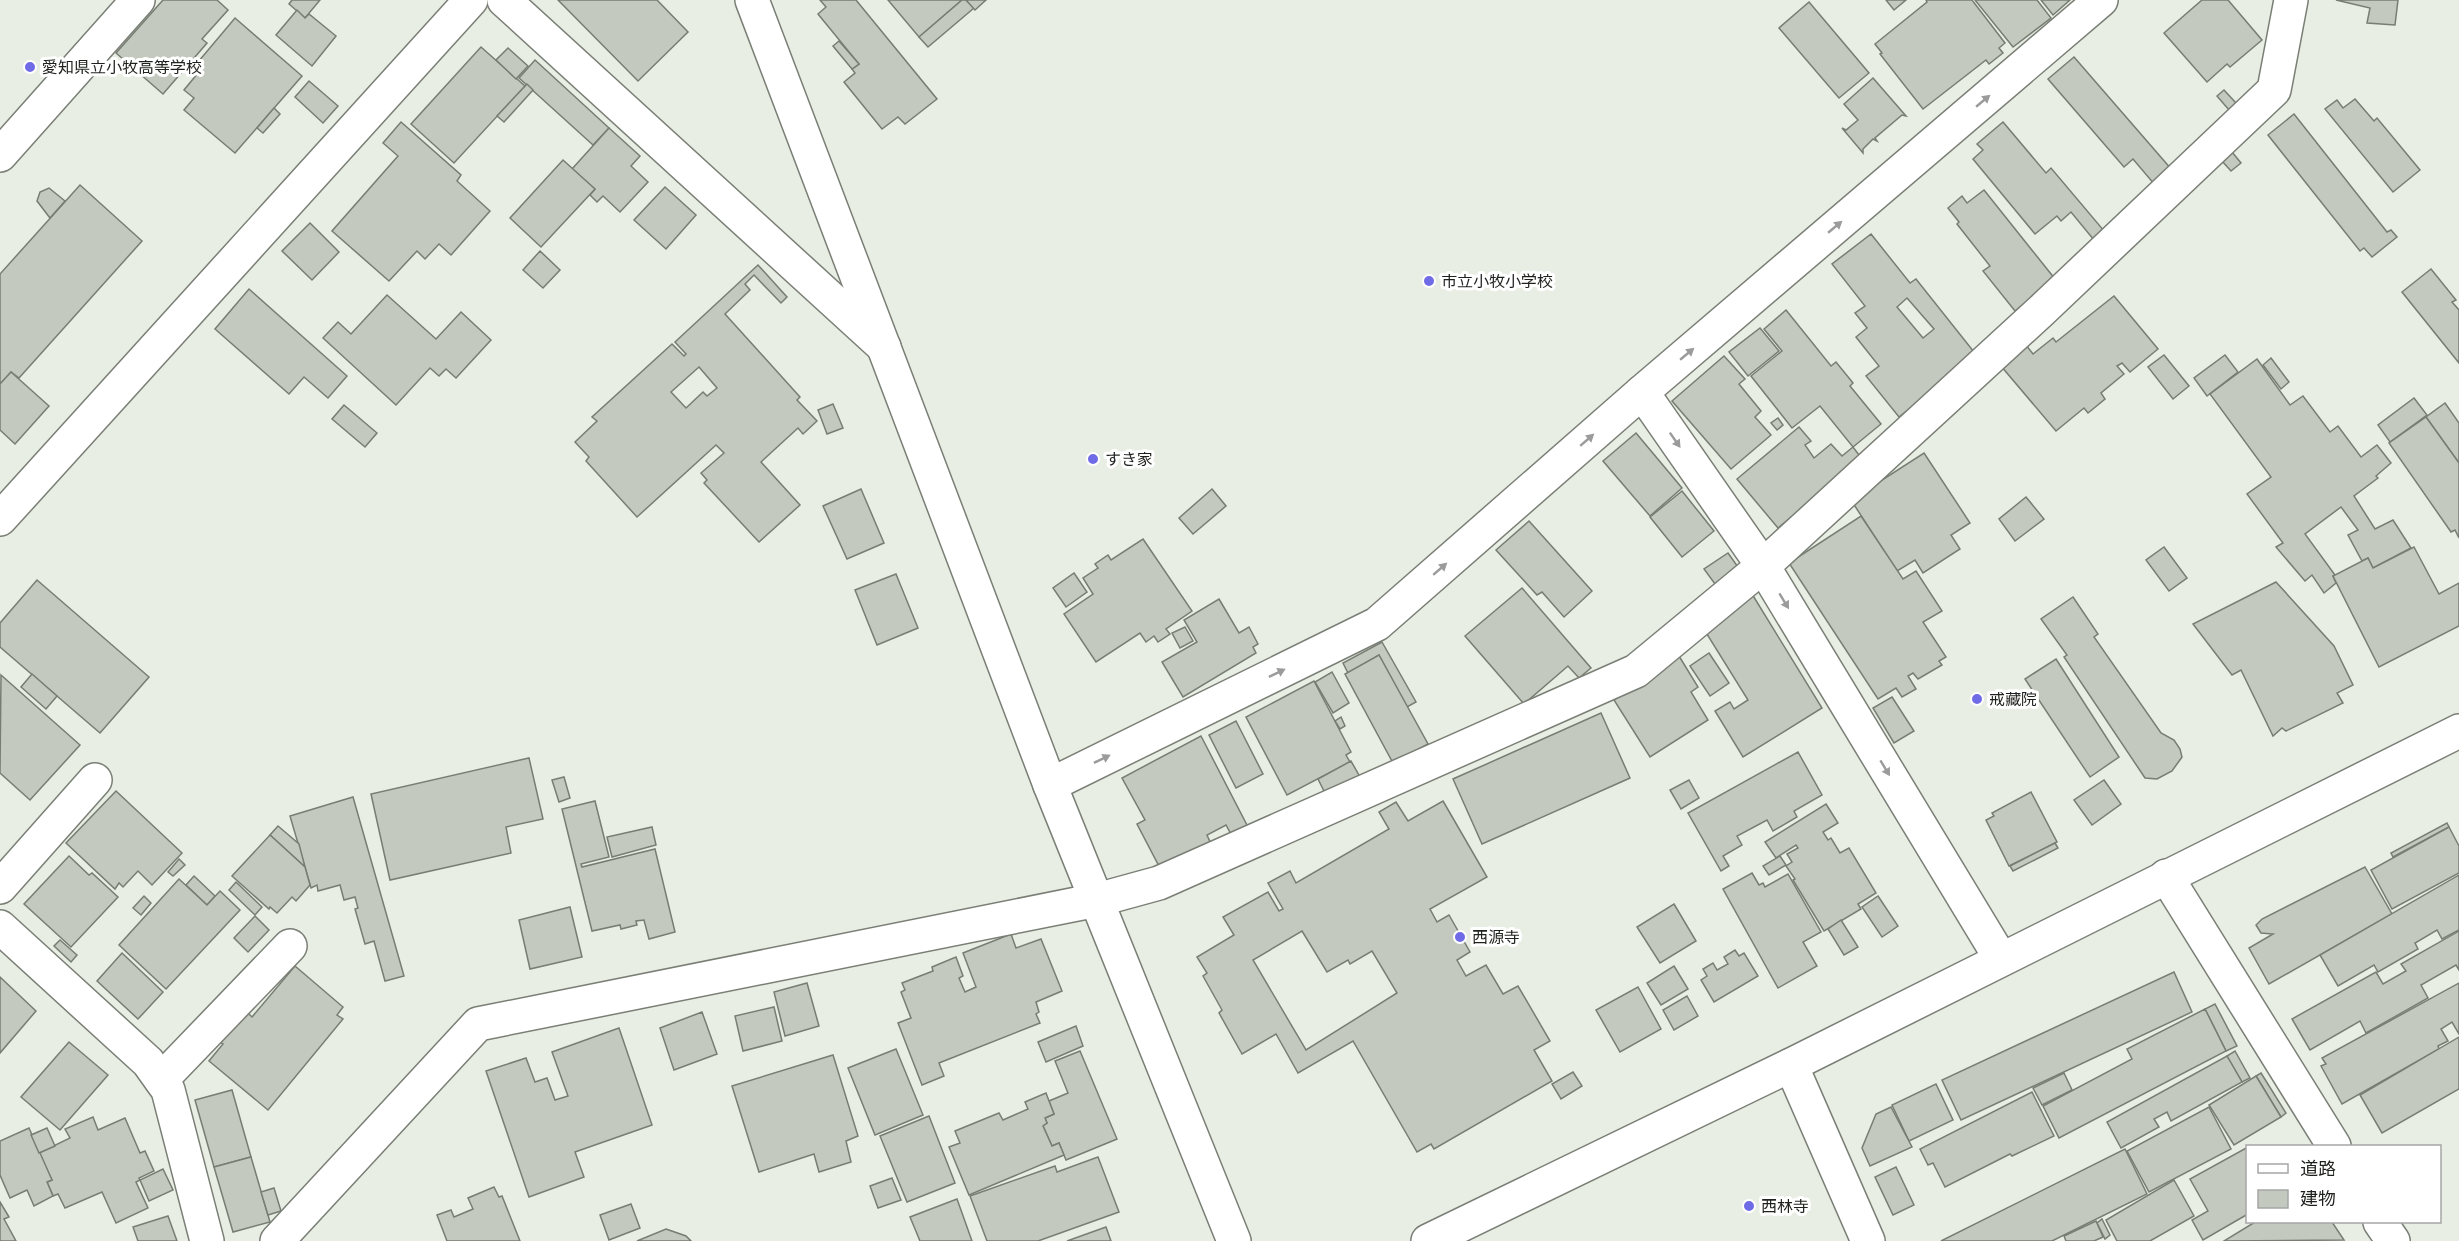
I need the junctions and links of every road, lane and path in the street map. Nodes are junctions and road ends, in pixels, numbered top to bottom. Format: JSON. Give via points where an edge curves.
{"nodes":[{"id":1,"x":138,"y":0,"type":"edge"},
{"id":2,"x":471,"y":0,"type":"edge"},
{"id":3,"x":504,"y":0,"type":"edge"},
{"id":4,"x":752,"y":0,"type":"edge"},
{"id":5,"x":2101,"y":0,"type":"edge"},
{"id":6,"x":2291,"y":0,"type":"edge"},
{"id":7,"x":0,"y":155,"type":"edge"},
{"id":8,"x":884,"y":347,"type":"junction"},
{"id":9,"x":1642,"y":392,"type":"junction"},
{"id":10,"x":0,"y":519,"type":"edge"},
{"id":11,"x":1763,"y":566,"type":"junction"},
{"id":12,"x":2459,"y":731,"type":"edge"},
{"id":13,"x":95,"y":780,"type":"dead end"},
{"id":14,"x":1050,"y":785,"type":"junction"},
{"id":15,"x":2166,"y":876,"type":"junction"},
{"id":16,"x":0,"y":887,"type":"edge"},
{"id":17,"x":1097,"y":900,"type":"junction"},
{"id":18,"x":0,"y":927,"type":"edge"},
{"id":19,"x":290,"y":946,"type":"dead end"},
{"id":20,"x":2001,"y":959,"type":"junction"},
{"id":21,"x":1791,"y":1065,"type":"junction"},
{"id":22,"x":161,"y":1080,"type":"junction"},
{"id":23,"x":2333,"y":1145,"type":"edge"},
{"id":24,"x":2381,"y":1223,"type":"edge"},
{"id":25,"x":207,"y":1241,"type":"edge"},
{"id":26,"x":277,"y":1241,"type":"edge"},
{"id":27,"x":1234,"y":1241,"type":"edge"},
{"id":28,"x":1428,"y":1241,"type":"edge"},
{"id":29,"x":1868,"y":1241,"type":"edge"},
{"id":30,"x":2392,"y":1241,"type":"edge"}],
"edges":[{"from":1,"to":7,"type":"street"},
{"from":2,"to":10,"type":"street"},
{"from":3,"to":8,"type":"street"},
{"from":4,"to":8,"type":"street"},
{"from":9,"to":5,"type":"street","one_way":true},
{"from":6,"to":11,"type":"street","via":[[2274,90]]},
{"from":8,"to":14,"type":"street"},
{"from":9,"to":11,"type":"street","one_way":true},
{"from":14,"to":9,"type":"street","one_way":true,"via":[[1377,624]]},
{"from":11,"to":17,"type":"street","via":[[1636,671],[1159,883]]},
{"from":11,"to":20,"type":"street","one_way":true},
{"from":12,"to":15,"type":"street"},
{"from":13,"to":16,"type":"street"},
{"from":14,"to":17,"type":"street"},
{"from":15,"to":20,"type":"street"},
{"from":15,"to":23,"type":"street"},
{"from":17,"to":26,"type":"street","via":[[478,1024]]},
{"from":17,"to":27,"type":"street"},
{"from":18,"to":22,"type":"street","via":[[148,1062]]},
{"from":19,"to":22,"type":"street"},
{"from":20,"to":21,"type":"street"},
{"from":21,"to":28,"type":"street"},
{"from":21,"to":29,"type":"street"},
{"from":22,"to":25,"type":"street","via":[[168,1090]]},
{"from":24,"to":30,"type":"street"}]}
